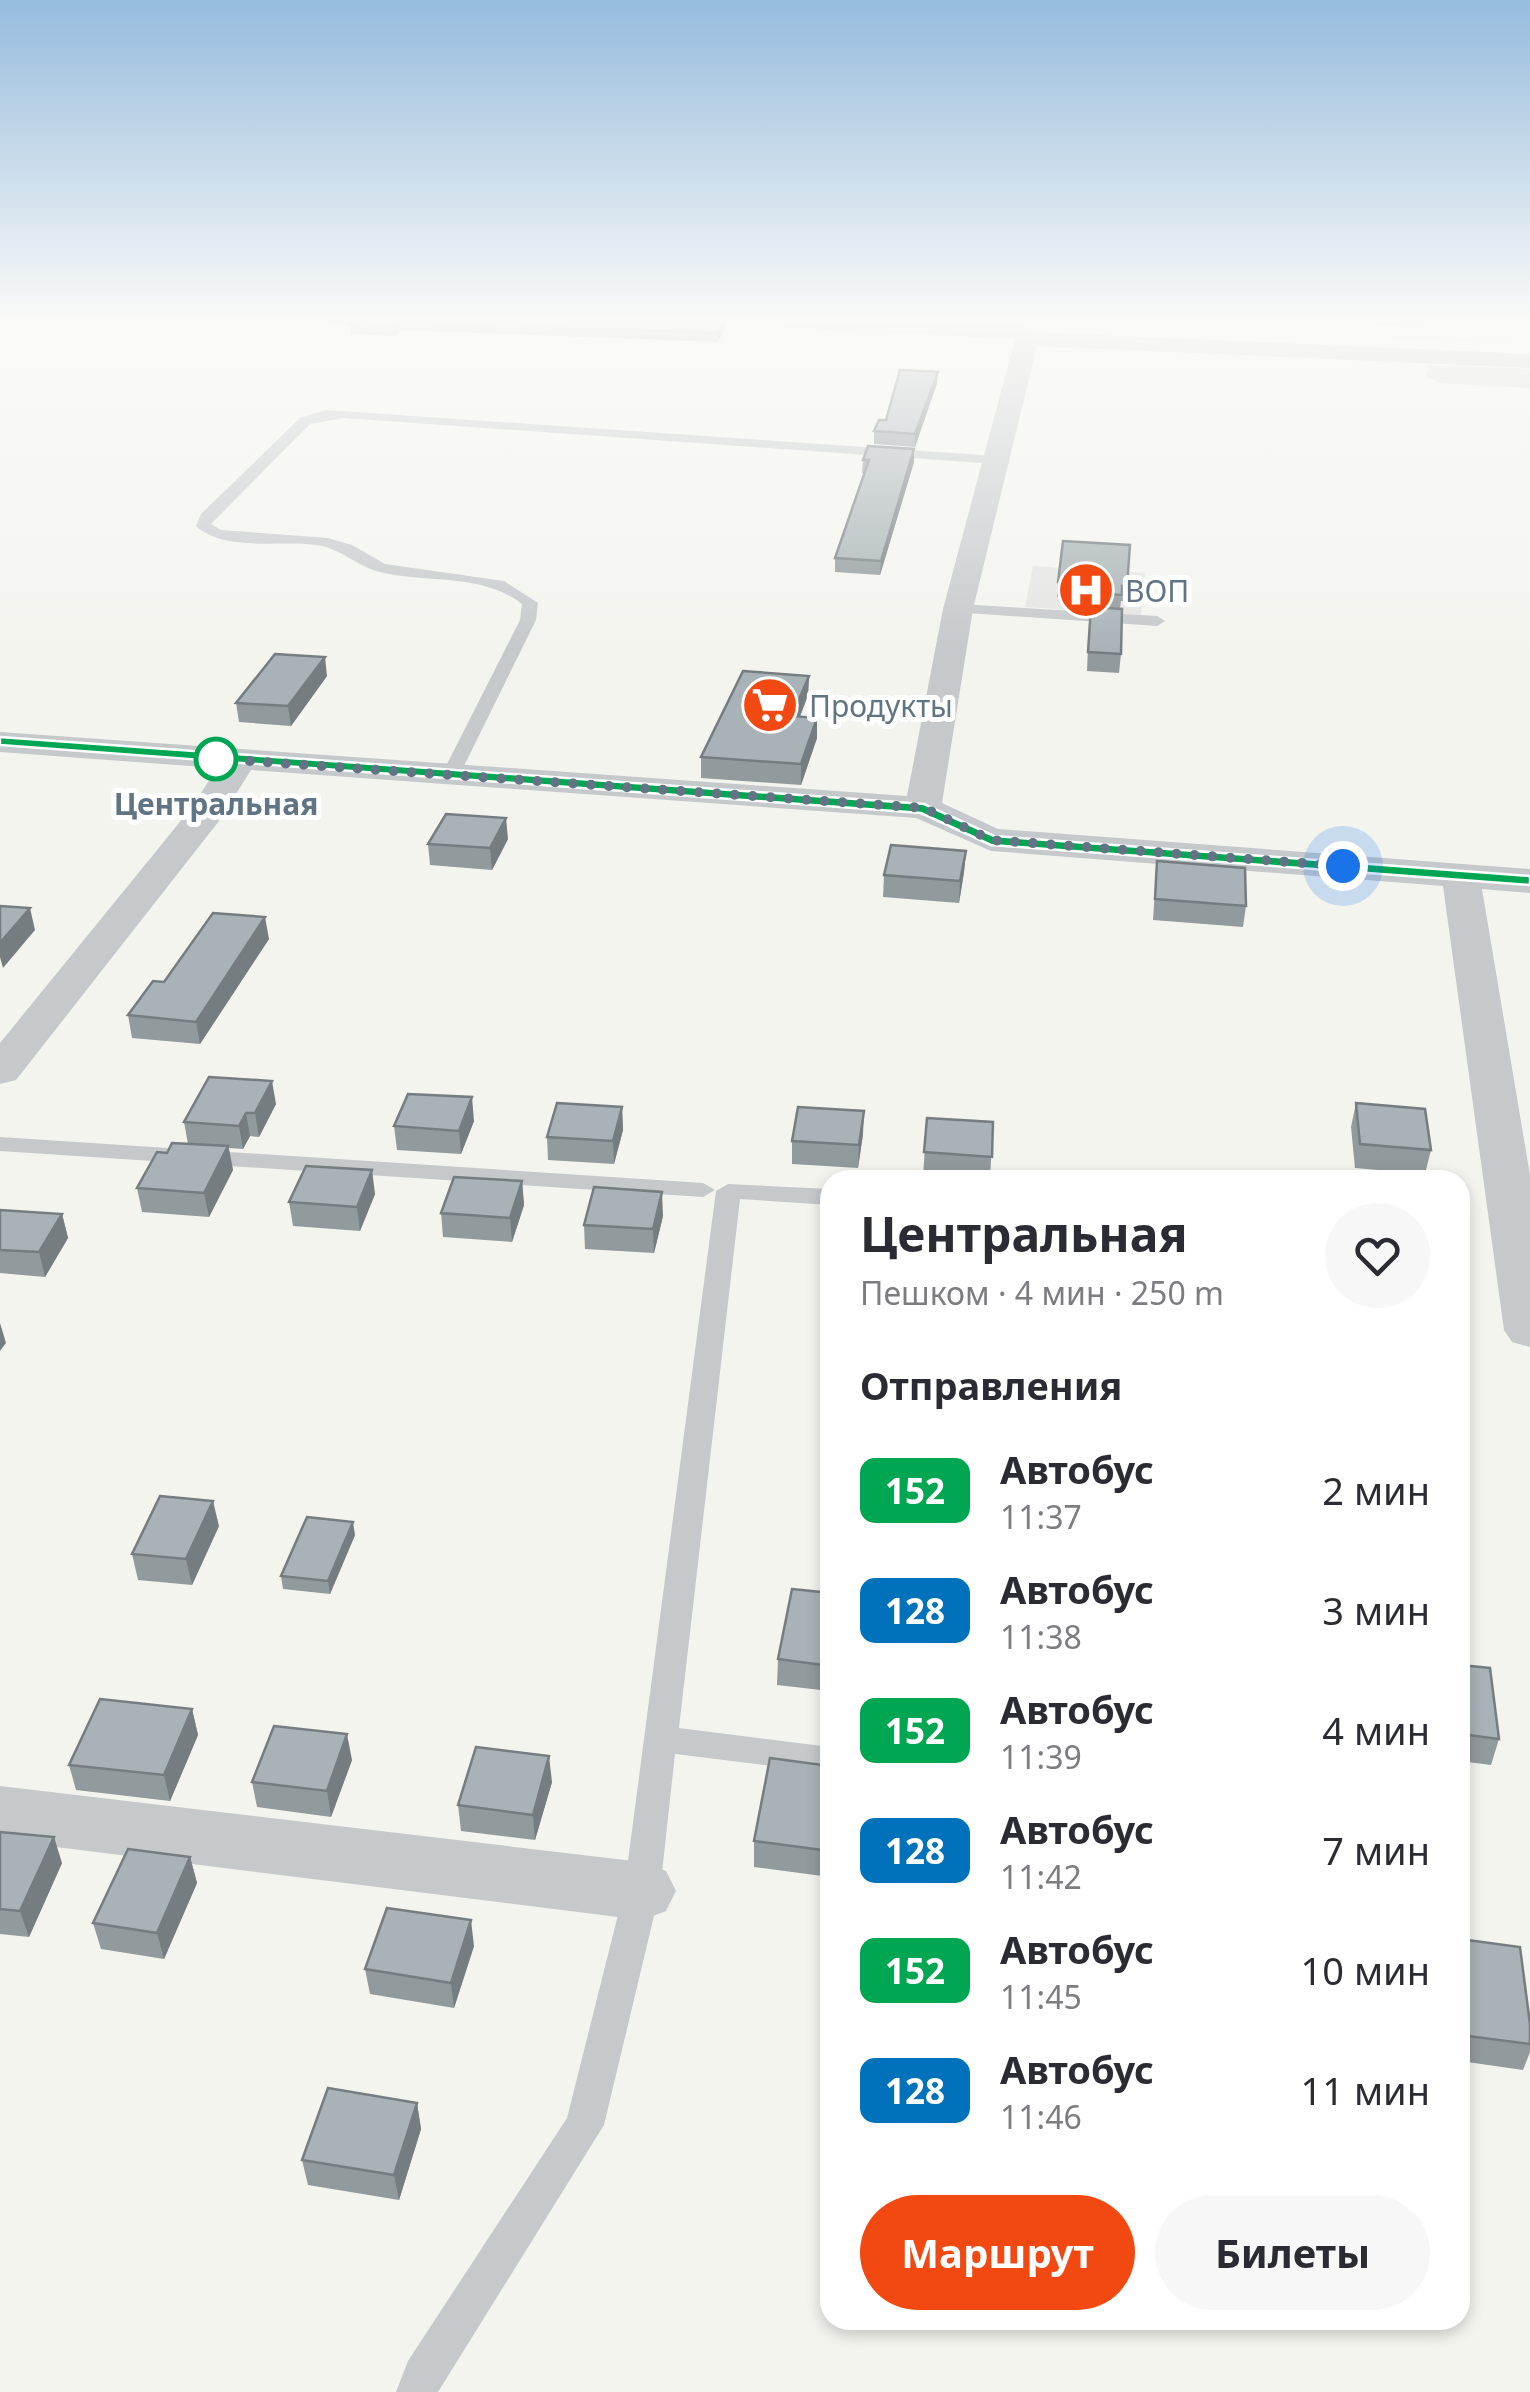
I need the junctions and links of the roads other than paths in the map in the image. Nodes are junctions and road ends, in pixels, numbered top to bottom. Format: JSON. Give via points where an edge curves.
{"nodes":[{"id":1,"x":301,"y":428,"type":"edge"},
{"id":2,"x":531,"y":428,"type":"edge"},
{"id":3,"x":1002,"y":428,"type":"edge"},
{"id":4,"x":996,"y":460,"type":"junction"},
{"id":5,"x":958,"y":608,"type":"junction"},
{"id":6,"x":1157,"y":621,"type":"dead end"},
{"id":7,"x":0,"y":742,"type":"edge"},
{"id":8,"x":240,"y":760,"type":"junction"},
{"id":9,"x":451,"y":774,"type":"junction"},
{"id":10,"x":924,"y":808,"type":"junction"},
{"id":11,"x":1461,"y":875,"type":"junction"},
{"id":12,"x":1530,"y":880,"type":"edge"},
{"id":13,"x":0,"y":1071,"type":"edge"},
{"id":14,"x":0,"y":1144,"type":"edge"},
{"id":15,"x":704,"y":1190,"type":"dead end"},
{"id":16,"x":820,"y":1196,"type":"edge"},
{"id":17,"x":1530,"y":1330,"type":"edge"},
{"id":18,"x":658,"y":1739,"type":"junction"},
{"id":19,"x":820,"y":1759,"type":"edge"},
{"id":20,"x":0,"y":1812,"type":"edge"},
{"id":21,"x":642,"y":1891,"type":"junction"},
{"id":22,"x":417,"y":2392,"type":"edge"}],
"edges":[{"from":1,"to":9,"type":"lane","via":[[204,526],[218,534],[345,547],[385,569],[484,581],[516,589],[530,603],[528,620]]},
{"from":2,"to":4,"type":"lane"},
{"from":3,"to":4,"type":"street"},
{"from":4,"to":5,"type":"street"},
{"from":5,"to":6,"type":"lane"},
{"from":5,"to":10,"type":"street"},
{"from":7,"to":8,"type":"street"},
{"from":8,"to":9,"type":"street"},
{"from":8,"to":13,"type":"street","via":[[206,813]]},
{"from":9,"to":10,"type":"street"},
{"from":10,"to":11,"type":"street","via":[[991,840]]},
{"from":11,"to":12,"type":"street"},
{"from":11,"to":17,"type":"street"},
{"from":14,"to":15,"type":"lane"},
{"from":16,"to":18,"type":"lane","via":[[728,1191]]},
{"from":18,"to":19,"type":"lane"},
{"from":18,"to":21,"type":"lane"},
{"from":20,"to":21,"type":"street"},
{"from":21,"to":22,"type":"lane","via":[[585,2124]]}]}
